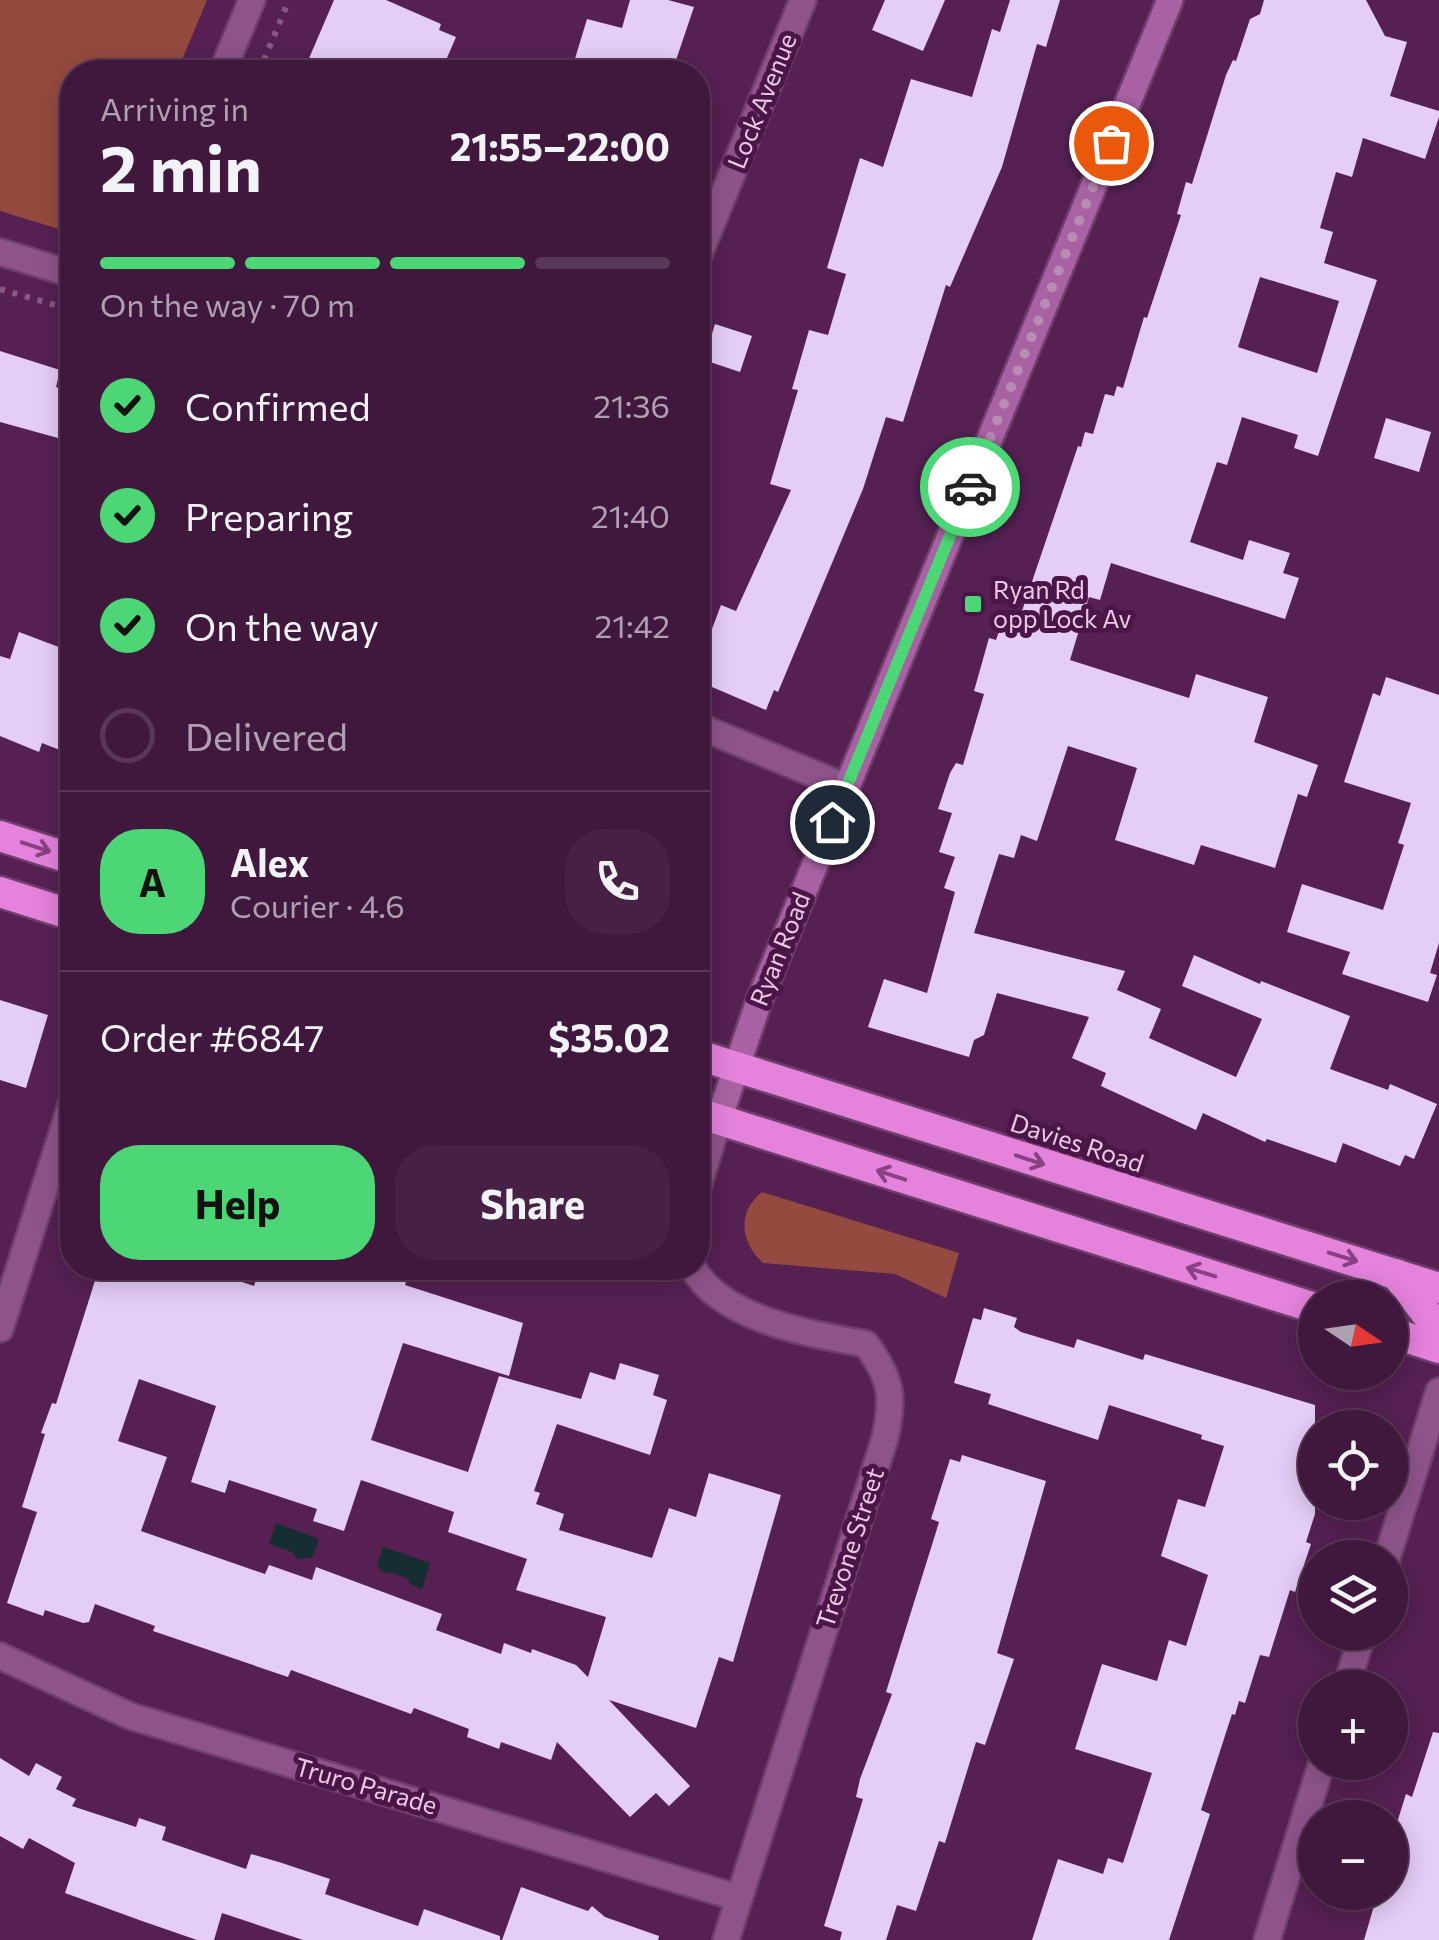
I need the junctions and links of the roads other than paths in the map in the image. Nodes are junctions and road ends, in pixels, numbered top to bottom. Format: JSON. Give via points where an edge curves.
{"nodes":[{"id":1,"x":252,"y":0,"type":"edge"},
{"id":2,"x":803,"y":0,"type":"edge"},
{"id":3,"x":1170,"y":0,"type":"edge"},
{"id":4,"x":227,"y":60,"type":"edge"},
{"id":5,"x":710,"y":229,"type":"edge"},
{"id":6,"x":0,"y":252,"type":"edge"},
{"id":7,"x":60,"y":270,"type":"edge"},
{"id":8,"x":710,"y":731,"type":"edge"},
{"id":9,"x":846,"y":787,"type":"junction"},
{"id":10,"x":0,"y":836,"type":"edge"},
{"id":11,"x":60,"y":854,"type":"edge"},
{"id":12,"x":0,"y":892,"type":"edge"},
{"id":13,"x":60,"y":911,"type":"edge"},
{"id":14,"x":710,"y":1059,"type":"edge"},
{"id":15,"x":736,"y":1067,"type":"junction"},
{"id":16,"x":710,"y":1112,"type":"edge"},
{"id":17,"x":710,"y":1117,"type":"edge"},
{"id":18,"x":60,"y":1140,"type":"edge"},
{"id":19,"x":1396,"y":1274,"type":"junction"},
{"id":20,"x":702,"y":1280,"type":"edge"},
{"id":21,"x":1439,"y":1288,"type":"edge"},
{"id":22,"x":1298,"y":1303,"type":"edge"},
{"id":23,"x":0,"y":1330,"type":"edge"},
{"id":24,"x":1439,"y":1330,"type":"edge"},
{"id":25,"x":1408,"y":1338,"type":"edge"},
{"id":26,"x":1439,"y":1348,"type":"edge"},
{"id":27,"x":1439,"y":1391,"type":"edge"},
{"id":28,"x":1393,"y":1540,"type":"edge"},
{"id":29,"x":0,"y":1656,"type":"edge"},
{"id":30,"x":1316,"y":1780,"type":"edge"},
{"id":31,"x":739,"y":1898,"type":"junction"},
{"id":32,"x":726,"y":1940,"type":"edge"},
{"id":33,"x":1266,"y":1940,"type":"edge"}],
"edges":[{"from":1,"to":4,"type":"street"},
{"from":2,"to":5,"type":"street","name":"Lock Avenue"},
{"from":3,"to":9,"type":"main road","name":"Ryan Road"},
{"from":6,"to":7,"type":"street"},
{"from":8,"to":9,"type":"street"},
{"from":9,"to":15,"type":"main road","name":"Ryan Road"},
{"from":10,"to":11,"type":"highway","one_way":true},
{"from":12,"to":13,"type":"highway"},
{"from":14,"to":15,"type":"highway","name":"Davies Road"},
{"from":15,"to":16,"type":"main road","name":"Ryan Road"},
{"from":15,"to":19,"type":"highway","name":"Davies Road","one_way":true},
{"from":22,"to":17,"type":"highway","one_way":true},
{"from":18,"to":23,"type":"street"},
{"from":19,"to":21,"type":"highway","name":"Davies Road"},
{"from":19,"to":24,"type":"highway"},
{"from":20,"to":31,"type":"street","name":"Trevone Street","via":[[739,1310],[866,1344],[891,1392],[885,1438]]},
{"from":25,"to":26,"type":"highway"},
{"from":27,"to":28,"type":"street"},
{"from":29,"to":31,"type":"street","name":"Truro Parade","via":[[142,1720]]},
{"from":30,"to":33,"type":"street"},
{"from":31,"to":32,"type":"street","name":"Trevone Street"}]}
